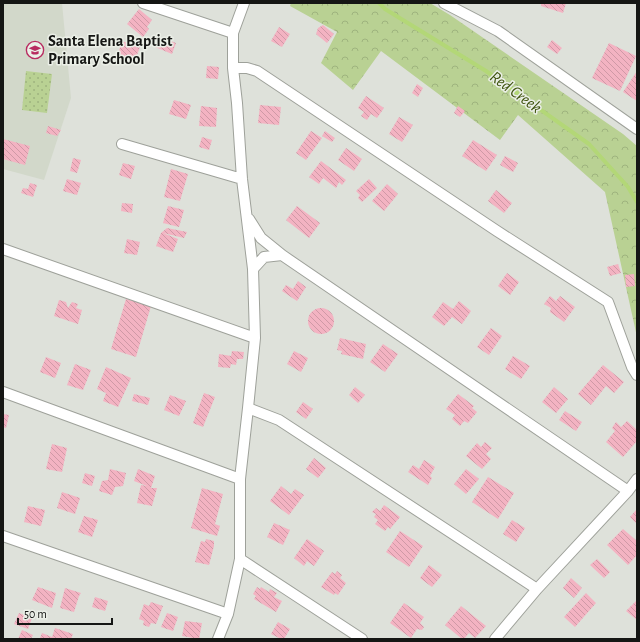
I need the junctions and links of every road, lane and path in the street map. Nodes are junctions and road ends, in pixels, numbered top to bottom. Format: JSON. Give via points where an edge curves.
{"nodes":[{"id":1,"x":143,"y":3,"type":"edge"},
{"id":2,"x":244,"y":3,"type":"edge"},
{"id":3,"x":444,"y":3,"type":"edge"},
{"id":4,"x":233,"y":33,"type":"junction"},
{"id":5,"x":233,"y":68,"type":"junction"},
{"id":6,"x":637,"y":129,"type":"edge"},
{"id":7,"x":122,"y":144,"type":"dead end"},
{"id":8,"x":242,"y":178,"type":"junction"},
{"id":9,"x":246,"y":215,"type":"junction"},
{"id":10,"x":3,"y":249,"type":"edge"},
{"id":11,"x":282,"y":255,"type":"junction"},
{"id":12,"x":253,"y":269,"type":"junction"},
{"id":13,"x":255,"y":338,"type":"junction"},
{"id":14,"x":637,"y":375,"type":"edge"},
{"id":15,"x":3,"y":392,"type":"edge"},
{"id":16,"x":248,"y":408,"type":"junction"},
{"id":17,"x":240,"y":479,"type":"junction"},
{"id":18,"x":637,"y":479,"type":"edge"},
{"id":19,"x":628,"y":491,"type":"junction"},
{"id":20,"x":3,"y":536,"type":"edge"},
{"id":21,"x":240,"y":559,"type":"junction"},
{"id":22,"x":537,"y":589,"type":"junction"},
{"id":23,"x":228,"y":614,"type":"junction"},
{"id":24,"x":218,"y":639,"type":"edge"},
{"id":25,"x":362,"y":639,"type":"edge"},
{"id":26,"x":495,"y":639,"type":"edge"}],
"edges":[{"from":1,"to":4,"type":"street"},
{"from":2,"to":4,"type":"street"},
{"from":3,"to":6,"type":"street","via":[[498,32]]},
{"from":4,"to":5,"type":"street"},
{"from":5,"to":8,"type":"street"},
{"from":5,"to":14,"type":"street","via":[[257,71],[608,302]]},
{"from":7,"to":8,"type":"street"},
{"from":8,"to":9,"type":"street"},
{"from":9,"to":11,"type":"street","via":[[261,238]]},
{"from":9,"to":12,"type":"street"},
{"from":10,"to":13,"type":"street"},
{"from":11,"to":12,"type":"street","via":[[264,257]]},
{"from":11,"to":19,"type":"street"},
{"from":12,"to":13,"type":"street"},
{"from":13,"to":16,"type":"street"},
{"from":15,"to":17,"type":"street"},
{"from":16,"to":17,"type":"street"},
{"from":16,"to":22,"type":"street","via":[[279,420]]},
{"from":17,"to":21,"type":"street"},
{"from":18,"to":19,"type":"street"},
{"from":19,"to":22,"type":"street"},
{"from":20,"to":23,"type":"street"},
{"from":21,"to":23,"type":"street"},
{"from":21,"to":25,"type":"street"},
{"from":22,"to":26,"type":"street"},
{"from":23,"to":24,"type":"street"}]}
